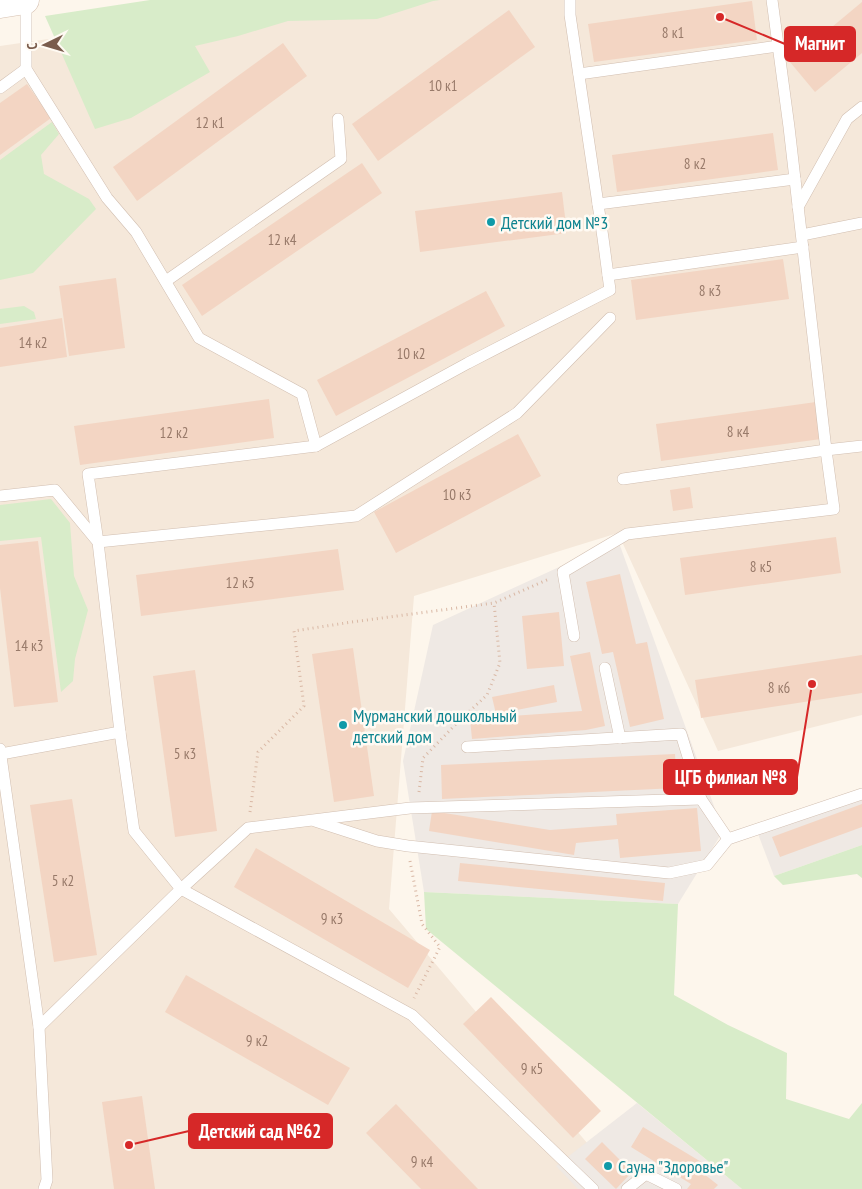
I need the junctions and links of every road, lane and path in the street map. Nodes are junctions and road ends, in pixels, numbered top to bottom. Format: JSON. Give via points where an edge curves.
{"nodes":[{"id":1,"x":26,"y":0,"type":"edge"},
{"id":2,"x":572,"y":0,"type":"edge"},
{"id":3,"x":772,"y":0,"type":"edge"},
{"id":4,"x":0,"y":4,"type":"edge"},
{"id":5,"x":778,"y":46,"type":"junction"},
{"id":6,"x":26,"y":69,"type":"junction"},
{"id":7,"x":579,"y":74,"type":"junction"},
{"id":8,"x":0,"y":88,"type":"edge"},
{"id":9,"x":862,"y":107,"type":"edge"},
{"id":10,"x":338,"y":119,"type":"dead end"},
{"id":11,"x":795,"y":179,"type":"junction"},
{"id":12,"x":598,"y":204,"type":"junction"},
{"id":13,"x":798,"y":208,"type":"junction"},
{"id":14,"x":862,"y":223,"type":"edge"},
{"id":15,"x":802,"y":241,"type":"junction"},
{"id":16,"x":608,"y":274,"type":"junction"},
{"id":17,"x":166,"y":281,"type":"junction"},
{"id":18,"x":610,"y":318,"type":"dead end"},
{"id":19,"x":316,"y":446,"type":"junction"},
{"id":20,"x":862,"y":446,"type":"edge"},
{"id":21,"x":826,"y":450,"type":"junction"},
{"id":22,"x":623,"y":479,"type":"dead end"},
{"id":23,"x":0,"y":496,"type":"edge"},
{"id":24,"x":98,"y":542,"type":"junction"},
{"id":25,"x":563,"y":572,"type":"junction"},
{"id":26,"x":494,"y":603,"type":"junction"},
{"id":27,"x":574,"y":636,"type":"dead end"},
{"id":28,"x":605,"y":668,"type":"dead end"},
{"id":29,"x":120,"y":732,"type":"junction"},
{"id":30,"x":620,"y":738,"type":"junction"},
{"id":31,"x":467,"y":747,"type":"dead end"},
{"id":32,"x":0,"y":752,"type":"edge"},
{"id":33,"x":862,"y":794,"type":"edge"},
{"id":34,"x":701,"y":799,"type":"junction"},
{"id":35,"x":410,"y":808,"type":"junction"},
{"id":36,"x":311,"y":820,"type":"junction"},
{"id":37,"x":248,"y":828,"type":"junction"},
{"id":38,"x":728,"y":839,"type":"junction"},
{"id":39,"x":408,"y":846,"type":"junction"},
{"id":40,"x":181,"y":889,"type":"junction"},
{"id":41,"x":407,"y":1012,"type":"junction"},
{"id":42,"x":39,"y":1027,"type":"junction"},
{"id":43,"x":44,"y":1189,"type":"edge"},
{"id":44,"x":593,"y":1189,"type":"edge"},
{"id":45,"x":627,"y":1189,"type":"edge"},
{"id":46,"x":676,"y":1189,"type":"edge"}],
"edges":[{"from":1,"to":4,"type":"street"},
{"from":1,"to":6,"type":"lane"},
{"from":2,"to":7,"type":"lane","via":[[570,16]]},
{"from":3,"to":5,"type":"lane"},
{"from":5,"to":7,"type":"lane"},
{"from":5,"to":11,"type":"lane"},
{"from":6,"to":8,"type":"lane"},
{"from":6,"to":17,"type":"lane","via":[[107,198],[136,232]]},
{"from":7,"to":12,"type":"lane"},
{"from":9,"to":13,"type":"lane","via":[[847,120]]},
{"from":10,"to":17,"type":"lane","via":[[341,158]]},
{"from":11,"to":12,"type":"lane"},
{"from":11,"to":13,"type":"lane"},
{"from":12,"to":16,"type":"lane"},
{"from":13,"to":15,"type":"lane"},
{"from":14,"to":15,"type":"lane"},
{"from":15,"to":16,"type":"lane"},
{"from":15,"to":21,"type":"lane"},
{"from":16,"to":19,"type":"lane","via":[[610,290]]},
{"from":17,"to":19,"type":"lane","via":[[200,338],[302,394]]},
{"from":18,"to":24,"type":"lane","via":[[517,413],[356,516]]},
{"from":19,"to":24,"type":"lane","via":[[88,474]]},
{"from":20,"to":21,"type":"lane"},
{"from":21,"to":22,"type":"lane"},
{"from":21,"to":25,"type":"lane","via":[[834,509],[627,534]]},
{"from":23,"to":24,"type":"lane","via":[[55,490]]},
{"from":24,"to":29,"type":"lane"},
{"from":25,"to":26,"type":"path"},
{"from":25,"to":27,"type":"lane"},
{"from":26,"to":35,"type":"path","via":[[500,663],[487,695],[423,758],[419,795]]},
{"from":26,"to":37,"type":"path","via":[[294,631],[304,706],[258,752]]},
{"from":28,"to":30,"type":"lane"},
{"from":29,"to":32,"type":"lane"},
{"from":29,"to":40,"type":"lane","via":[[134,831]]},
{"from":30,"to":31,"type":"lane"},
{"from":30,"to":34,"type":"lane","via":[[681,734]]},
{"from":32,"to":42,"type":"lane"},
{"from":33,"to":38,"type":"lane"},
{"from":34,"to":35,"type":"lane"},
{"from":34,"to":38,"type":"lane"},
{"from":35,"to":36,"type":"lane"},
{"from":36,"to":37,"type":"lane"},
{"from":36,"to":39,"type":"lane","via":[[377,841]]},
{"from":37,"to":40,"type":"lane"},
{"from":38,"to":39,"type":"lane","via":[[707,865],[669,873]]},
{"from":39,"to":41,"type":"path","via":[[422,924],[440,947]]},
{"from":40,"to":41,"type":"lane"},
{"from":40,"to":42,"type":"lane"},
{"from":41,"to":44,"type":"lane"},
{"from":42,"to":43,"type":"lane","via":[[48,1180]]},
{"from":45,"to":46,"type":"lane","via":[[646,1174]]}]}
